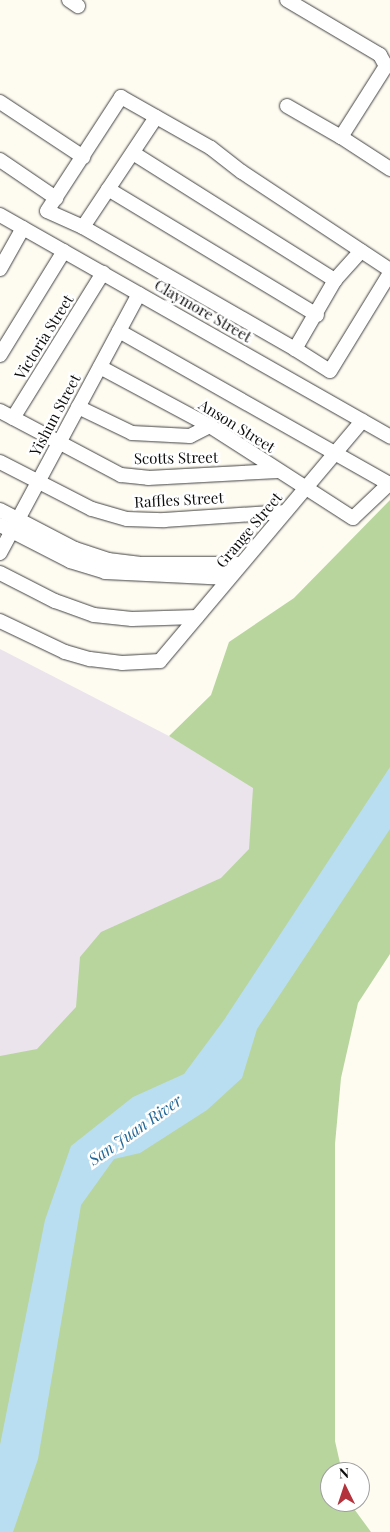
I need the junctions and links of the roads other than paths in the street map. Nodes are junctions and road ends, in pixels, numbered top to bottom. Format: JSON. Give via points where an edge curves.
{"nodes":[{"id":1,"x":288,"y":0,"type":"edge"},
{"id":2,"x":0,"y":102,"type":"edge"},
{"id":3,"x":287,"y":106,"type":"dead end"},
{"id":4,"x":156,"y":117,"type":"junction"},
{"id":5,"x":341,"y":137,"type":"junction"},
{"id":6,"x":133,"y":152,"type":"junction"},
{"id":7,"x":83,"y":157,"type":"junction"},
{"id":8,"x":0,"y":160,"type":"edge"},
{"id":9,"x":390,"y":168,"type":"edge"},
{"id":10,"x":108,"y":189,"type":"junction"},
{"id":11,"x":56,"y":198,"type":"junction"},
{"id":12,"x":0,"y":215,"type":"edge"},
{"id":13,"x":83,"y":227,"type":"junction"},
{"id":14,"x":23,"y":228,"type":"junction"},
{"id":15,"x":64,"y":251,"type":"junction"},
{"id":16,"x":361,"y":251,"type":"junction"},
{"id":17,"x":0,"y":269,"type":"edge"},
{"id":18,"x":390,"y":271,"type":"edge"},
{"id":19,"x":103,"y":273,"type":"junction"},
{"id":20,"x":334,"y":280,"type":"junction"},
{"id":21,"x":139,"y":294,"type":"junction"},
{"id":22,"x":317,"y":315,"type":"junction"},
{"id":23,"x":119,"y":331,"type":"junction"},
{"id":24,"x":295,"y":349,"type":"junction"},
{"id":25,"x":0,"y":355,"type":"edge"},
{"id":26,"x":100,"y":367,"type":"junction"},
{"id":27,"x":78,"y":407,"type":"junction"},
{"id":28,"x":0,"y":411,"type":"edge"},
{"id":29,"x":13,"y":418,"type":"junction"},
{"id":30,"x":362,"y":421,"type":"junction"},
{"id":31,"x":210,"y":426,"type":"junction"},
{"id":32,"x":390,"y":437,"type":"edge"},
{"id":33,"x":60,"y":442,"type":"junction"},
{"id":34,"x":336,"y":454,"type":"junction"},
{"id":35,"x":0,"y":462,"type":"edge"},
{"id":36,"x":278,"y":471,"type":"junction"},
{"id":37,"x":38,"y":482,"type":"junction"},
{"id":38,"x":389,"y":484,"type":"edge"},
{"id":39,"x":306,"y":489,"type":"junction"},
{"id":40,"x":0,"y":510,"type":"edge"},
{"id":41,"x":283,"y":512,"type":"junction"},
{"id":42,"x":10,"y":525,"type":"edge"},
{"id":43,"x":0,"y":553,"type":"edge"},
{"id":44,"x":240,"y":564,"type":"junction"},
{"id":45,"x":0,"y":573,"type":"edge"},
{"id":46,"x":229,"y":578,"type":"junction"},
{"id":47,"x":197,"y":617,"type":"junction"},
{"id":48,"x":0,"y":621,"type":"edge"}],
"edges":[{"from":1,"to":5,"type":"street","via":[[380,55],[386,66]]},
{"from":2,"to":7,"type":"street"},
{"from":3,"to":5,"type":"street"},
{"from":4,"to":6,"type":"street"},
{"from":4,"to":7,"type":"street","via":[[121,97]]},
{"from":4,"to":16,"type":"street","via":[[210,148]]},
{"from":5,"to":9,"type":"street"},
{"from":6,"to":10,"type":"street"},
{"from":6,"to":20,"type":"street"},
{"from":7,"to":11,"type":"street"},
{"from":8,"to":11,"type":"street"},
{"from":10,"to":13,"type":"street"},
{"from":10,"to":22,"type":"street"},
{"from":11,"to":13,"type":"street","via":[[47,211]]},
{"from":12,"to":14,"type":"street","name":"Claymore Street"},
{"from":13,"to":24,"type":"street"},
{"from":14,"to":15,"type":"street","name":"Claymore Street"},
{"from":14,"to":17,"type":"street"},
{"from":15,"to":19,"type":"street","name":"Claymore Street"},
{"from":15,"to":25,"type":"street"},
{"from":16,"to":18,"type":"street"},
{"from":16,"to":20,"type":"street"},
{"from":18,"to":24,"type":"street","via":[[330,371]]},
{"from":19,"to":21,"type":"street","name":"Claymore Street"},
{"from":19,"to":29,"type":"street","name":"Victoria Street"},
{"from":20,"to":22,"type":"street"},
{"from":21,"to":23,"type":"street","name":"Yishun Street"},
{"from":21,"to":30,"type":"street","name":"Claymore Street"},
{"from":22,"to":24,"type":"street"},
{"from":23,"to":26,"type":"street","name":"Yishun Street"},
{"from":23,"to":34,"type":"street"},
{"from":26,"to":27,"type":"street","name":"Yishun Street"},
{"from":26,"to":31,"type":"street","name":"Anson Street"},
{"from":27,"to":31,"type":"street","via":[[132,433],[190,436]]},
{"from":27,"to":33,"type":"street","name":"Yishun Street"},
{"from":28,"to":29,"type":"street","name":"Scotts Street"},
{"from":29,"to":33,"type":"street","name":"Scotts Street"},
{"from":30,"to":32,"type":"street","name":"Claymore Street"},
{"from":30,"to":34,"type":"street","name":"Grange Street"},
{"from":31,"to":36,"type":"street","name":"Anson Street"},
{"from":33,"to":36,"type":"street","name":"Scotts Street","via":[[121,475],[148,478]]},
{"from":33,"to":37,"type":"street","name":"Yishun Street"},
{"from":34,"to":38,"type":"street"},
{"from":34,"to":39,"type":"street","name":"Grange Street"},
{"from":35,"to":37,"type":"street","name":"Raffles Street"},
{"from":36,"to":39,"type":"street","name":"Anson Street"},
{"from":37,"to":41,"type":"street","name":"Raffles Street","via":[[92,510],[126,519],[164,520]]},
{"from":37,"to":42,"type":"street","name":"Yishun Street"},
{"from":38,"to":39,"type":"street","name":"Anson Street","via":[[353,518]]},
{"from":39,"to":41,"type":"street","name":"Grange Street"},
{"from":40,"to":42,"type":"street"},
{"from":41,"to":44,"type":"street","name":"Grange Street"},
{"from":42,"to":43,"type":"street","name":"Yishun Street"},
{"from":42,"to":44,"type":"street","via":[[108,560],[139,564]]},
{"from":42,"to":46,"type":"street","via":[[70,561],[106,572]]},
{"from":44,"to":46,"type":"street","name":"Grange Street"},
{"from":45,"to":47,"type":"street","via":[[55,601],[94,615],[132,619]]},
{"from":46,"to":47,"type":"street","name":"Grange Street"},
{"from":47,"to":48,"type":"street","name":"Grange Street","via":[[160,661],[122,663],[65,652]]}]}
